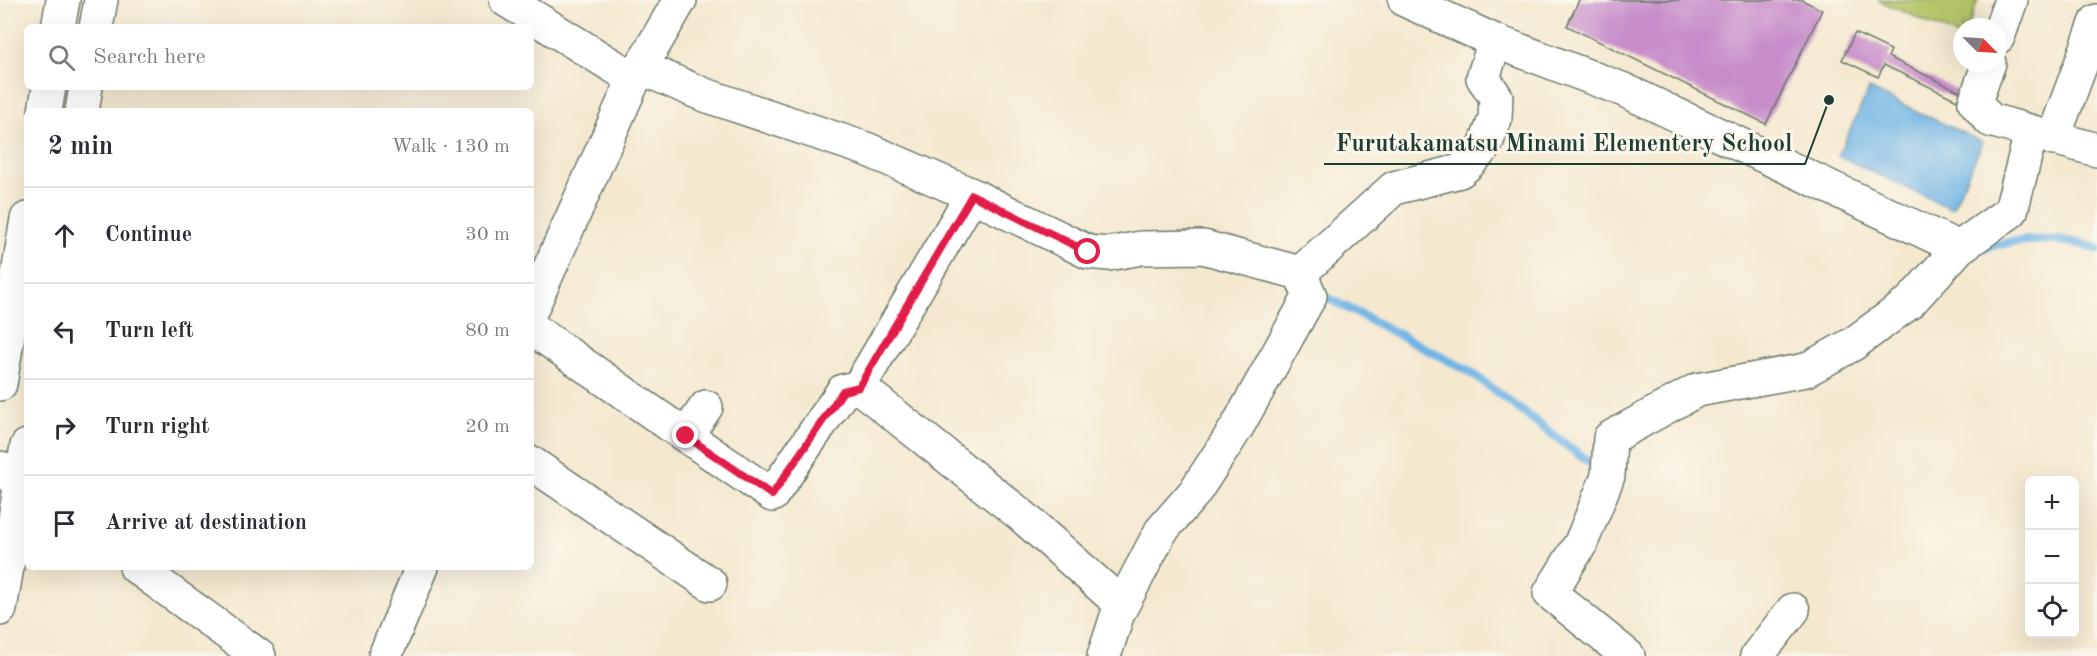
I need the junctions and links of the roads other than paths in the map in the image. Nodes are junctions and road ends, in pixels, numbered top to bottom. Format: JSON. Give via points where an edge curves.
{"nodes":[{"id":1,"x":63,"y":0,"type":"edge"},
{"id":2,"x":101,"y":0,"type":"edge"},
{"id":3,"x":506,"y":0,"type":"edge"},
{"id":4,"x":681,"y":0,"type":"edge"},
{"id":5,"x":1405,"y":0,"type":"edge"},
{"id":6,"x":2011,"y":0,"type":"edge"},
{"id":7,"x":2005,"y":18,"type":"edge"},
{"id":8,"x":2097,"y":21,"type":"edge"},
{"id":9,"x":59,"y":24,"type":"edge"},
{"id":10,"x":97,"y":24,"type":"edge"},
{"id":11,"x":1495,"y":41,"type":"junction"},
{"id":12,"x":1986,"y":72,"type":"edge"},
{"id":13,"x":637,"y":73,"type":"junction"},
{"id":14,"x":48,"y":90,"type":"edge"},
{"id":15,"x":86,"y":90,"type":"edge"},
{"id":16,"x":46,"y":108,"type":"edge"},
{"id":17,"x":82,"y":108,"type":"edge"},
{"id":18,"x":2042,"y":136,"type":"junction"},
{"id":19,"x":2097,"y":150,"type":"edge"},
{"id":20,"x":972,"y":195,"type":"junction"},
{"id":21,"x":24,"y":237,"type":"edge"},
{"id":22,"x":1959,"y":248,"type":"junction"},
{"id":23,"x":1300,"y":273,"type":"junction"},
{"id":24,"x":534,"y":303,"type":"edge"},
{"id":25,"x":534,"y":330,"type":"edge"},
{"id":26,"x":0,"y":384,"type":"edge"},
{"id":27,"x":859,"y":387,"type":"junction"},
{"id":28,"x":706,"y":407,"type":"dead end"},
{"id":29,"x":686,"y":436,"type":"junction"},
{"id":30,"x":24,"y":455,"type":"edge"},
{"id":31,"x":534,"y":465,"type":"edge"},
{"id":32,"x":16,"y":480,"type":"edge"},
{"id":33,"x":140,"y":570,"type":"edge"},
{"id":34,"x":421,"y":570,"type":"edge"},
{"id":35,"x":710,"y":584,"type":"dead end"},
{"id":36,"x":1122,"y":605,"type":"junction"},
{"id":37,"x":0,"y":609,"type":"edge"},
{"id":38,"x":1792,"y":610,"type":"dead end"},
{"id":39,"x":259,"y":656,"type":"edge"},
{"id":40,"x":385,"y":656,"type":"edge"},
{"id":41,"x":1104,"y":656,"type":"edge"},
{"id":42,"x":1628,"y":656,"type":"edge"},
{"id":43,"x":1757,"y":656,"type":"edge"}],
"edges":[{"from":1,"to":9,"type":"street"},
{"from":2,"to":10,"type":"street"},
{"from":3,"to":13,"type":"street"},
{"from":4,"to":13,"type":"street"},
{"from":5,"to":11,"type":"street"},
{"from":6,"to":7,"type":"street"},
{"from":8,"to":18,"type":"street"},
{"from":11,"to":22,"type":"street","via":[[1624,90]]},
{"from":11,"to":23,"type":"street","via":[[1483,78],[1496,97],[1495,119],[1485,146],[1460,171],[1394,188]]},
{"from":12,"to":18,"type":"street","via":[[1975,102],[1990,120]]},
{"from":13,"to":20,"type":"street","via":[[866,149]]},
{"from":13,"to":24,"type":"street"},
{"from":14,"to":16,"type":"street"},
{"from":15,"to":17,"type":"street"},
{"from":18,"to":19,"type":"street"},
{"from":18,"to":22,"type":"street","via":[[2011,211]]},
{"from":20,"to":23,"type":"street","via":[[1088,252],[1203,247]]},
{"from":20,"to":27,"type":"street"},
{"from":21,"to":26,"type":"street"},
{"from":22,"to":42,"type":"street","via":[[1910,302],[1853,344],[1806,370],[1697,390],[1610,438],[1608,476],[1581,543],[1550,592]]},
{"from":23,"to":36,"type":"street","via":[[1310,296],[1237,427],[1194,493],[1161,531]]},
{"from":25,"to":29,"type":"street"},
{"from":27,"to":29,"type":"street","via":[[843,391],[772,495]]},
{"from":27,"to":36,"type":"street","via":[[1021,515]]},
{"from":28,"to":29,"type":"street"},
{"from":30,"to":32,"type":"street"},
{"from":31,"to":35,"type":"street"},
{"from":32,"to":37,"type":"street"},
{"from":33,"to":39,"type":"street"},
{"from":34,"to":40,"type":"street"},
{"from":36,"to":41,"type":"street"},
{"from":38,"to":43,"type":"street"}]}
